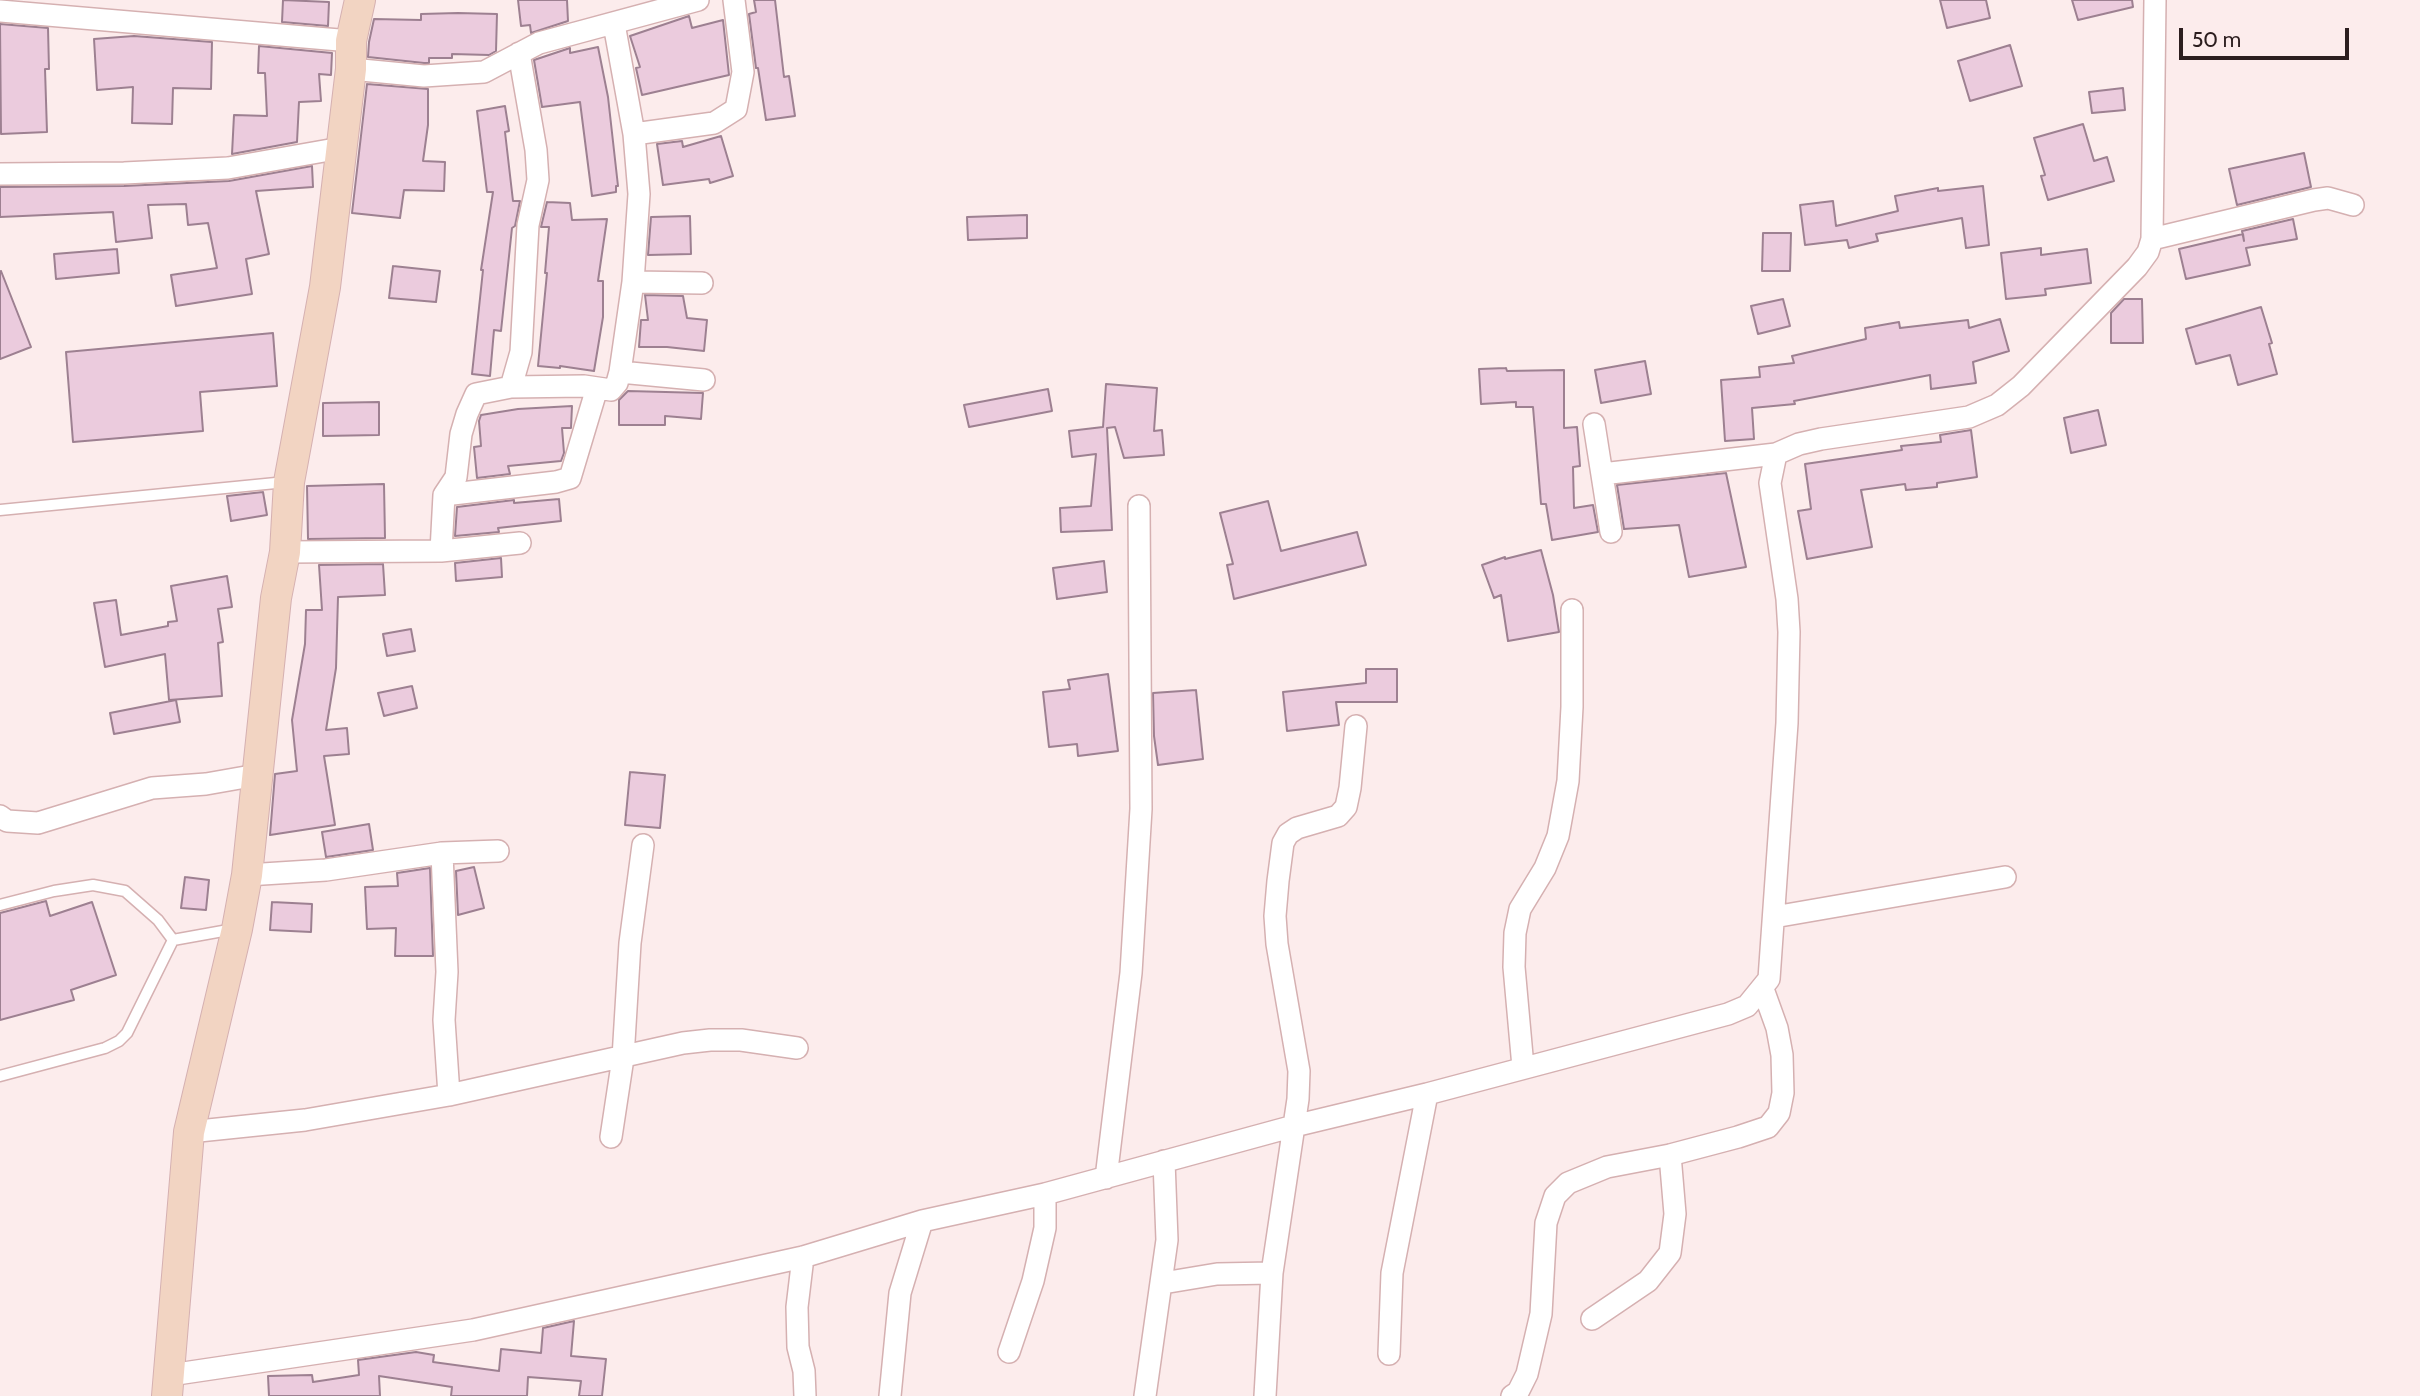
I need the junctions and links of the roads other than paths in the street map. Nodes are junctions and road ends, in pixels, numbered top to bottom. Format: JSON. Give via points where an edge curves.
{"nodes":[{"id":1,"x":360,"y":0,"type":"edge"},
{"id":2,"x":734,"y":0,"type":"edge"},
{"id":3,"x":2155,"y":0,"type":"edge"},
{"id":4,"x":687,"y":1,"type":"edge"},
{"id":5,"x":0,"y":11,"type":"edge"},
{"id":6,"x":614,"y":24,"type":"junction"},
{"id":7,"x":519,"y":53,"type":"junction"},
{"id":8,"x":351,"y":55,"type":"junction"},
{"id":9,"x":634,"y":134,"type":"junction"},
{"id":10,"x":341,"y":148,"type":"junction"},
{"id":11,"x":0,"y":174,"type":"edge"},
{"id":12,"x":2353,"y":205,"type":"dead end"},
{"id":13,"x":2152,"y":239,"type":"junction"},
{"id":14,"x":633,"y":282,"type":"junction"},
{"id":15,"x":702,"y":283,"type":"dead end"},
{"id":16,"x":620,"y":372,"type":"junction"},
{"id":17,"x":704,"y":380,"type":"dead end"},
{"id":18,"x":511,"y":387,"type":"junction"},
{"id":19,"x":597,"y":388,"type":"junction"},
{"id":20,"x":1594,"y":424,"type":"dead end"},
{"id":21,"x":1776,"y":453,"type":"junction"},
{"id":22,"x":1602,"y":474,"type":"junction"},
{"id":23,"x":289,"y":482,"type":"junction"},
{"id":24,"x":444,"y":495,"type":"junction"},
{"id":25,"x":1139,"y":506,"type":"dead end"},
{"id":26,"x":0,"y":510,"type":"edge"},
{"id":27,"x":1611,"y":532,"type":"dead end"},
{"id":28,"x":520,"y":542,"type":"dead end"},
{"id":29,"x":441,"y":551,"type":"junction"},
{"id":30,"x":285,"y":552,"type":"junction"},
{"id":31,"x":1572,"y":610,"type":"dead end"},
{"id":32,"x":1356,"y":726,"type":"dead end"},
{"id":33,"x":257,"y":775,"type":"junction"},
{"id":34,"x":0,"y":816,"type":"edge"},
{"id":35,"x":643,"y":845,"type":"dead end"},
{"id":36,"x":498,"y":851,"type":"dead end"},
{"id":37,"x":442,"y":853,"type":"junction"},
{"id":38,"x":247,"y":875,"type":"junction"},
{"id":39,"x":2005,"y":877,"type":"dead end"},
{"id":40,"x":0,"y":905,"type":"edge"},
{"id":41,"x":1774,"y":917,"type":"junction"},
{"id":42,"x":237,"y":929,"type":"junction"},
{"id":43,"x":173,"y":940,"type":"junction"},
{"id":44,"x":1763,"y":989,"type":"junction"},
{"id":45,"x":797,"y":1048,"type":"dead end"},
{"id":46,"x":623,"y":1058,"type":"junction"},
{"id":47,"x":1522,"y":1067,"type":"junction"},
{"id":48,"x":0,"y":1076,"type":"edge"},
{"id":49,"x":1427,"y":1094,"type":"junction"},
{"id":50,"x":449,"y":1095,"type":"junction"},
{"id":51,"x":1294,"y":1126,"type":"junction"},
{"id":52,"x":189,"y":1132,"type":"junction"},
{"id":53,"x":611,"y":1137,"type":"dead end"},
{"id":54,"x":1670,"y":1155,"type":"junction"},
{"id":55,"x":1164,"y":1161,"type":"junction"},
{"id":56,"x":1106,"y":1178,"type":"junction"},
{"id":57,"x":1045,"y":1194,"type":"junction"},
{"id":58,"x":922,"y":1221,"type":"junction"},
{"id":59,"x":803,"y":1257,"type":"junction"},
{"id":60,"x":1272,"y":1273,"type":"junction"},
{"id":61,"x":1163,"y":1283,"type":"junction"},
{"id":62,"x":1592,"y":1319,"type":"dead end"},
{"id":63,"x":1009,"y":1352,"type":"dead end"},
{"id":64,"x":1389,"y":1354,"type":"dead end"},
{"id":65,"x":169,"y":1385,"type":"edge"},
{"id":66,"x":805,"y":1396,"type":"edge"},
{"id":67,"x":890,"y":1396,"type":"edge"},
{"id":68,"x":1146,"y":1396,"type":"edge"},
{"id":69,"x":1265,"y":1396,"type":"edge"},
{"id":70,"x":1512,"y":1396,"type":"edge"}],
"edges":[{"from":1,"to":8,"type":"street"},
{"from":2,"to":9,"type":"street","via":[[743,72],[736,108],[714,123]]},
{"from":3,"to":13,"type":"street"},
{"from":4,"to":6,"type":"street"},
{"from":5,"to":8,"type":"street"},
{"from":6,"to":7,"type":"street","via":[[539,43]]},
{"from":6,"to":9,"type":"street"},
{"from":7,"to":8,"type":"street","via":[[484,72],[424,76]]},
{"from":7,"to":18,"type":"street","via":[[538,180],[528,225],[520,352]]},
{"from":8,"to":10,"type":"street"},
{"from":9,"to":14,"type":"street","via":[[639,194]]},
{"from":10,"to":11,"type":"street","via":[[228,168]]},
{"from":10,"to":23,"type":"street","via":[[325,287]]},
{"from":12,"to":13,"type":"street","via":[[2328,198],[2314,200]]},
{"from":13,"to":21,"type":"street","via":[[2137,267],[1997,405],[1969,416],[1821,439]]},
{"from":14,"to":15,"type":"street"},
{"from":14,"to":16,"type":"street"},
{"from":16,"to":17,"type":"street"},
{"from":16,"to":19,"type":"street","via":[[611,390]]},
{"from":18,"to":19,"type":"street"},
{"from":18,"to":24,"type":"street","via":[[476,394],[461,434],[456,477]]},
{"from":19,"to":24,"type":"street","via":[[570,478]]},
{"from":20,"to":22,"type":"street"},
{"from":21,"to":22,"type":"street"},
{"from":21,"to":41,"type":"street","via":[[1770,483],[1789,632]]},
{"from":22,"to":27,"type":"street"},
{"from":23,"to":26,"type":"lane"},
{"from":23,"to":30,"type":"street"},
{"from":24,"to":29,"type":"street"},
{"from":25,"to":56,"type":"street","via":[[1141,809],[1131,973]]},
{"from":28,"to":29,"type":"street"},
{"from":29,"to":30,"type":"street"},
{"from":30,"to":33,"type":"street"},
{"from":31,"to":47,"type":"street","via":[[1568,782],[1558,836],[1520,909],[1515,933]]},
{"from":32,"to":51,"type":"street","via":[[1346,807],[1338,816],[1297,828],[1283,843],[1275,916],[1298,1071]]},
{"from":33,"to":34,"type":"street","via":[[152,788],[38,822],[7,821]]},
{"from":33,"to":38,"type":"street"},
{"from":35,"to":46,"type":"street","via":[[629,943]]},
{"from":36,"to":37,"type":"street"},
{"from":37,"to":38,"type":"street","via":[[326,870]]},
{"from":37,"to":50,"type":"street"},
{"from":38,"to":42,"type":"street"},
{"from":39,"to":41,"type":"street"},
{"from":40,"to":43,"type":"lane","via":[[93,885],[125,891]]},
{"from":41,"to":44,"type":"street","via":[[1769,979]]},
{"from":42,"to":43,"type":"lane"},
{"from":42,"to":52,"type":"street"},
{"from":43,"to":48,"type":"lane","via":[[119,1041]]},
{"from":44,"to":47,"type":"street","via":[[1747,1006],[1728,1014]]},
{"from":44,"to":54,"type":"street","via":[[1782,1055],[1779,1113],[1768,1127]]},
{"from":45,"to":46,"type":"street","via":[[710,1040]]},
{"from":46,"to":50,"type":"street"},
{"from":46,"to":53,"type":"street"},
{"from":47,"to":49,"type":"street"},
{"from":49,"to":51,"type":"street"},
{"from":49,"to":64,"type":"street","via":[[1392,1273]]},
{"from":50,"to":52,"type":"street","via":[[305,1120]]},
{"from":51,"to":55,"type":"street"},
{"from":51,"to":60,"type":"street"},
{"from":52,"to":65,"type":"street"},
{"from":54,"to":62,"type":"street","via":[[1675,1214],[1670,1253],[1648,1281]]},
{"from":54,"to":70,"type":"street","via":[[1607,1167],[1568,1183],[1555,1196],[1546,1223],[1541,1314],[1527,1374]]},
{"from":55,"to":56,"type":"street"},
{"from":55,"to":61,"type":"street","via":[[1168,1210]]},
{"from":56,"to":57,"type":"street"},
{"from":57,"to":58,"type":"street"},
{"from":57,"to":63,"type":"street","via":[[1045,1227],[1033,1281]]},
{"from":58,"to":59,"type":"street"},
{"from":58,"to":67,"type":"street","via":[[900,1293]]},
{"from":59,"to":65,"type":"street","via":[[473,1330]]},
{"from":59,"to":66,"type":"street","via":[[797,1307]]},
{"from":60,"to":61,"type":"street","via":[[1217,1274]]},
{"from":60,"to":69,"type":"street"},
{"from":61,"to":68,"type":"street"}]}
